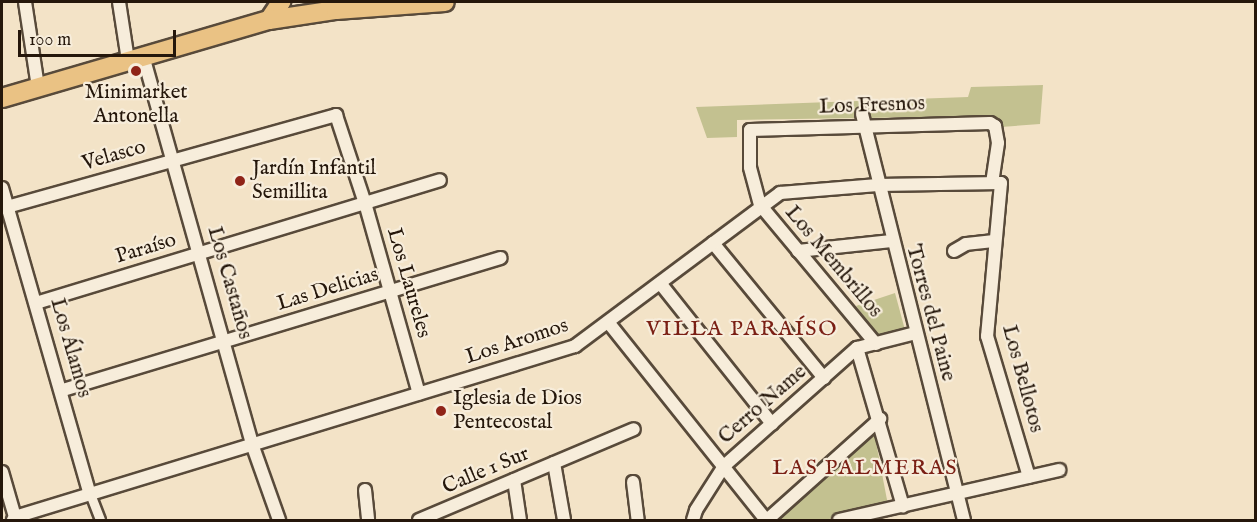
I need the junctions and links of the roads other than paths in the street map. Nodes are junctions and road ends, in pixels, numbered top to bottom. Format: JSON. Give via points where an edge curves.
{"nodes":[{"id":1,"x":25,"y":2,"type":"edge"},
{"id":2,"x":119,"y":2,"type":"edge"},
{"id":3,"x":281,"y":2,"type":"edge"},
{"id":4,"x":445,"y":2,"type":"edge"},
{"id":5,"x":406,"y":3,"type":"edge"},
{"id":6,"x":269,"y":20,"type":"junction"},
{"id":7,"x":135,"y":58,"type":"junction"},
{"id":8,"x":38,"y":87,"type":"junction"},
{"id":9,"x":2,"y":98,"type":"edge"},
{"id":10,"x":336,"y":115,"type":"joint"},
{"id":11,"x":863,"y":120,"type":"junction"},
{"id":12,"x":995,"y":126,"type":"joint"},
{"id":13,"x":173,"y":160,"type":"junction"},
{"id":14,"x":440,"y":180,"type":"dead end"},
{"id":15,"x":996,"y":183,"type":"junction"},
{"id":16,"x":878,"y":185,"type":"junction"},
{"id":17,"x":2,"y":188,"type":"edge"},
{"id":18,"x":365,"y":203,"type":"junction"},
{"id":19,"x":760,"y":205,"type":"junction"},
{"id":20,"x":8,"y":207,"type":"junction"},
{"id":21,"x":891,"y":241,"type":"junction"},
{"id":22,"x":995,"y":242,"type":"junction"},
{"id":23,"x":713,"y":243,"type":"junction"},
{"id":24,"x":798,"y":251,"type":"junction"},
{"id":25,"x":954,"y":251,"type":"dead end"},
{"id":26,"x":200,"y":253,"type":"junction"},
{"id":27,"x":501,"y":258,"type":"dead end"},
{"id":28,"x":660,"y":283,"type":"junction"},
{"id":29,"x":391,"y":291,"type":"junction"},
{"id":30,"x":36,"y":303,"type":"junction"},
{"id":31,"x":608,"y":322,"type":"junction"},
{"id":32,"x":916,"y":333,"type":"junction"},
{"id":33,"x":225,"y":341,"type":"junction"},
{"id":34,"x":876,"y":344,"type":"junction"},
{"id":35,"x":857,"y":348,"type":"junction"},
{"id":36,"x":824,"y":378,"type":"junction"},
{"id":37,"x":63,"y":390,"type":"junction"},
{"id":38,"x":419,"y":394,"type":"junction"},
{"id":39,"x":880,"y":419,"type":"junction"},
{"id":40,"x":771,"y":424,"type":"junction"},
{"id":41,"x":634,"y":429,"type":"dead end"},
{"id":42,"x":252,"y":444,"type":"junction"},
{"id":43,"x":554,"y":463,"type":"junction"},
{"id":44,"x":724,"y":466,"type":"junction"},
{"id":45,"x":1059,"y":470,"type":"dead end"},
{"id":46,"x":2,"y":472,"type":"edge"},
{"id":47,"x":1029,"y":477,"type":"junction"},
{"id":48,"x":514,"y":480,"type":"junction"},
{"id":49,"x":633,"y":482,"type":"dead end"},
{"id":50,"x":365,"y":490,"type":"dead end"},
{"id":51,"x":89,"y":491,"type":"junction"},
{"id":52,"x":957,"y":493,"type":"junction"},
{"id":53,"x":903,"y":506,"type":"junction"},
{"id":54,"x":445,"y":515,"type":"edge"},
{"id":55,"x":14,"y":519,"type":"edge"},
{"id":56,"x":100,"y":520,"type":"edge"},
{"id":57,"x":279,"y":520,"type":"edge"},
{"id":58,"x":368,"y":520,"type":"edge"},
{"id":59,"x":419,"y":520,"type":"edge"},
{"id":60,"x":520,"y":520,"type":"edge"},
{"id":61,"x":564,"y":520,"type":"edge"},
{"id":62,"x":638,"y":520,"type":"edge"},
{"id":63,"x":693,"y":520,"type":"edge"},
{"id":64,"x":767,"y":520,"type":"edge"},
{"id":65,"x":839,"y":520,"type":"edge"},
{"id":66,"x":964,"y":520,"type":"edge"}],
"edges":[{"from":1,"to":8,"type":"street"},
{"from":2,"to":7,"type":"street","name":"Los Castaños"},
{"from":3,"to":6,"type":"main road"},
{"from":4,"to":5,"type":"main road"},
{"from":5,"to":6,"type":"main road"},
{"from":6,"to":7,"type":"main road"},
{"from":7,"to":8,"type":"main road"},
{"from":7,"to":13,"type":"street","name":"Los Castaños"},
{"from":8,"to":9,"type":"main road"},
{"from":10,"to":13,"type":"street","name":"Velasco"},
{"from":10,"to":18,"type":"street","name":"Los Laureles"},
{"from":11,"to":12,"type":"street","name":"Los Fresnos","via":[[986,122]]},
{"from":11,"to":16,"type":"street","name":"Torres del Paine"},
{"from":11,"to":19,"type":"street","name":"Los Fresnos","via":[[750,130],[750,167]]},
{"from":12,"to":15,"type":"street","name":"Los Bellotos"},
{"from":13,"to":20,"type":"street","name":"Velasco"},
{"from":13,"to":26,"type":"street","name":"Los Castaños"},
{"from":14,"to":18,"type":"street","name":"Paraíso"},
{"from":15,"to":16,"type":"street","name":"Los Aromos"},
{"from":15,"to":22,"type":"street","name":"Los Bellotos"},
{"from":16,"to":19,"type":"street","name":"Los Aromos","via":[[791,190]]},
{"from":16,"to":21,"type":"street","name":"Torres del Paine"},
{"from":17,"to":20,"type":"street","name":"Los Álamos"},
{"from":18,"to":26,"type":"street","name":"Paraíso"},
{"from":18,"to":29,"type":"street","name":"Los Laureles"},
{"from":19,"to":23,"type":"street","name":"Los Aromos"},
{"from":19,"to":24,"type":"street","name":"Los Membrillos"},
{"from":20,"to":30,"type":"street","name":"Los Álamos"},
{"from":21,"to":24,"type":"street"},
{"from":21,"to":32,"type":"street","name":"Torres del Paine"},
{"from":22,"to":25,"type":"street","via":[[966,244]]},
{"from":22,"to":47,"type":"street","name":"Los Bellotos","via":[[987,336]]},
{"from":23,"to":28,"type":"street","name":"Los Aromos"},
{"from":23,"to":36,"type":"street"},
{"from":24,"to":34,"type":"street","name":"Los Membrillos"},
{"from":26,"to":30,"type":"street","name":"Paraíso"},
{"from":26,"to":33,"type":"street","name":"Los Castaños"},
{"from":27,"to":29,"type":"street","name":"Las Delicias"},
{"from":28,"to":31,"type":"street","name":"Los Aromos"},
{"from":28,"to":40,"type":"street"},
{"from":29,"to":33,"type":"street","name":"Las Delicias"},
{"from":29,"to":38,"type":"street","name":"Los Laureles"},
{"from":30,"to":37,"type":"street","name":"Los Álamos"},
{"from":31,"to":38,"type":"street","name":"Los Aromos","via":[[575,346]]},
{"from":31,"to":44,"type":"street"},
{"from":32,"to":34,"type":"street"},
{"from":32,"to":52,"type":"street","name":"Torres del Paine"},
{"from":33,"to":37,"type":"street","name":"Las Delicias"},
{"from":33,"to":42,"type":"street","name":"Los Castaños"},
{"from":34,"to":35,"type":"street"},
{"from":35,"to":36,"type":"street","name":"Cerro Name"},
{"from":35,"to":39,"type":"street"},
{"from":36,"to":40,"type":"street","name":"Cerro Name"},
{"from":37,"to":51,"type":"street","name":"Los Álamos"},
{"from":38,"to":42,"type":"street","name":"Los Aromos"},
{"from":39,"to":53,"type":"street"},
{"from":39,"to":64,"type":"street"},
{"from":40,"to":44,"type":"street","name":"Cerro Name"},
{"from":41,"to":43,"type":"street","name":"Calle 1 Sur"},
{"from":42,"to":51,"type":"street","name":"Los Aromos"},
{"from":42,"to":57,"type":"street","name":"Los Castaños"},
{"from":43,"to":48,"type":"street","name":"Calle 1 Sur"},
{"from":43,"to":61,"type":"street"},
{"from":44,"to":63,"type":"street","name":"Cerro Name"},
{"from":44,"to":64,"type":"street"},
{"from":45,"to":47,"type":"street"},
{"from":46,"to":55,"type":"street"},
{"from":47,"to":52,"type":"street"},
{"from":48,"to":54,"type":"street","name":"Calle 1 Sur"},
{"from":48,"to":60,"type":"street"},
{"from":49,"to":62,"type":"street"},
{"from":50,"to":58,"type":"street"},
{"from":51,"to":55,"type":"street","name":"Los Aromos"},
{"from":51,"to":56,"type":"street","name":"Los Álamos"},
{"from":52,"to":53,"type":"street"},
{"from":52,"to":66,"type":"street","name":"Torres del Paine"},
{"from":53,"to":65,"type":"street"},
{"from":54,"to":59,"type":"street","name":"Calle 1 Sur"}]}
